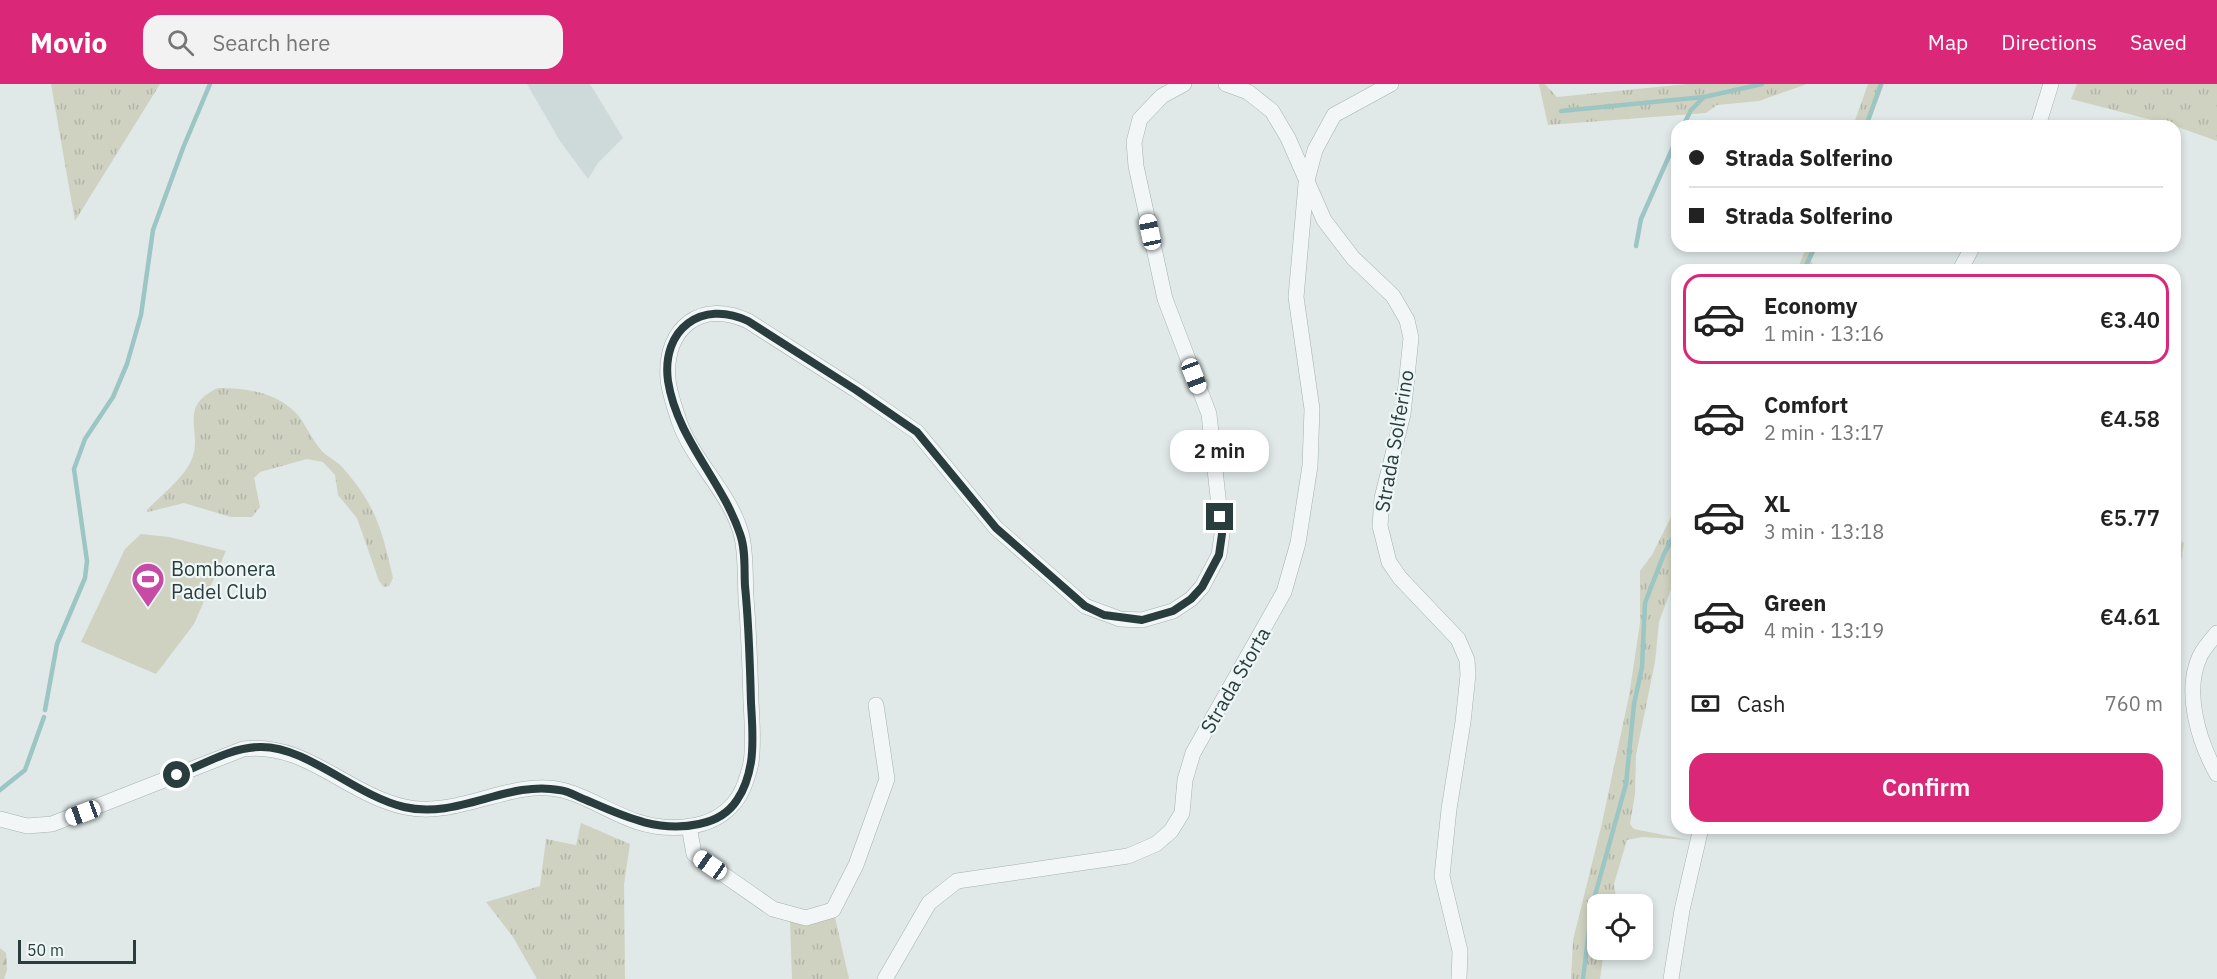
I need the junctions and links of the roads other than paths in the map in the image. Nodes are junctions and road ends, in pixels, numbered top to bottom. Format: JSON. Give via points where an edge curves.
{"nodes":[{"id":1,"x":1184,"y":84,"type":"edge"},
{"id":2,"x":1226,"y":84,"type":"edge"},
{"id":3,"x":1391,"y":84,"type":"edge"},
{"id":4,"x":2051,"y":84,"type":"edge"},
{"id":5,"x":2040,"y":120,"type":"edge"},
{"id":6,"x":1306,"y":184,"type":"junction"},
{"id":7,"x":2217,"y":633,"type":"edge"},
{"id":8,"x":876,"y":705,"type":"dead end"},
{"id":9,"x":2217,"y":774,"type":"edge"},
{"id":10,"x":0,"y":819,"type":"edge"},
{"id":11,"x":689,"y":826,"type":"junction"},
{"id":12,"x":1700,"y":834,"type":"edge"},
{"id":13,"x":885,"y":979,"type":"edge"},
{"id":14,"x":1459,"y":979,"type":"edge"},
{"id":15,"x":1671,"y":979,"type":"edge"}],
"edges":[{"from":1,"to":11,"type":"street","via":[[1162,96],[1140,120],[1134,142],[1165,299],[1209,414],[1222,534],[1214,568],[1202,587],[1173,611],[1142,620],[1104,615],[1085,606],[996,528],[917,432],[748,321],[731,313],[698,316],[683,327],[672,345],[668,380],[680,425],[742,537],[752,740],[751,762],[737,800],[712,821]]},
{"from":2,"to":6,"type":"street","name":"Strada Solferino","via":[[1248,92],[1272,111],[1288,138]]},
{"from":3,"to":6,"type":"street","name":"Strada Storta","via":[[1334,115],[1316,150]]},
{"from":4,"to":5,"type":"street"},
{"from":6,"to":13,"type":"street","name":"Strada Storta","via":[[1296,297],[1312,410],[1310,466],[1298,543],[1284,592],[1193,753],[1182,813],[1171,831],[1156,844],[1128,856],[957,881],[929,903]]},
{"from":6,"to":14,"type":"street","name":"Strada Solferino","via":[[1331,230],[1353,258],[1393,296],[1407,320],[1411,338],[1403,414],[1382,498],[1380,526],[1389,562],[1458,639],[1467,660],[1466,698],[1442,876],[1460,951]]},
{"from":7,"to":9,"type":"street","via":[[2201,654],[2194,680],[2200,737]]},
{"from":8,"to":11,"type":"street","via":[[887,779],[856,865],[833,910],[806,918],[773,909],[694,854]]},
{"from":10,"to":11,"type":"street","via":[[27,826],[52,824],[243,749],[260,747],[304,757],[376,799],[408,808],[446,808],[541,787],[563,790],[639,823]]},
{"from":12,"to":15,"type":"street"}]}
